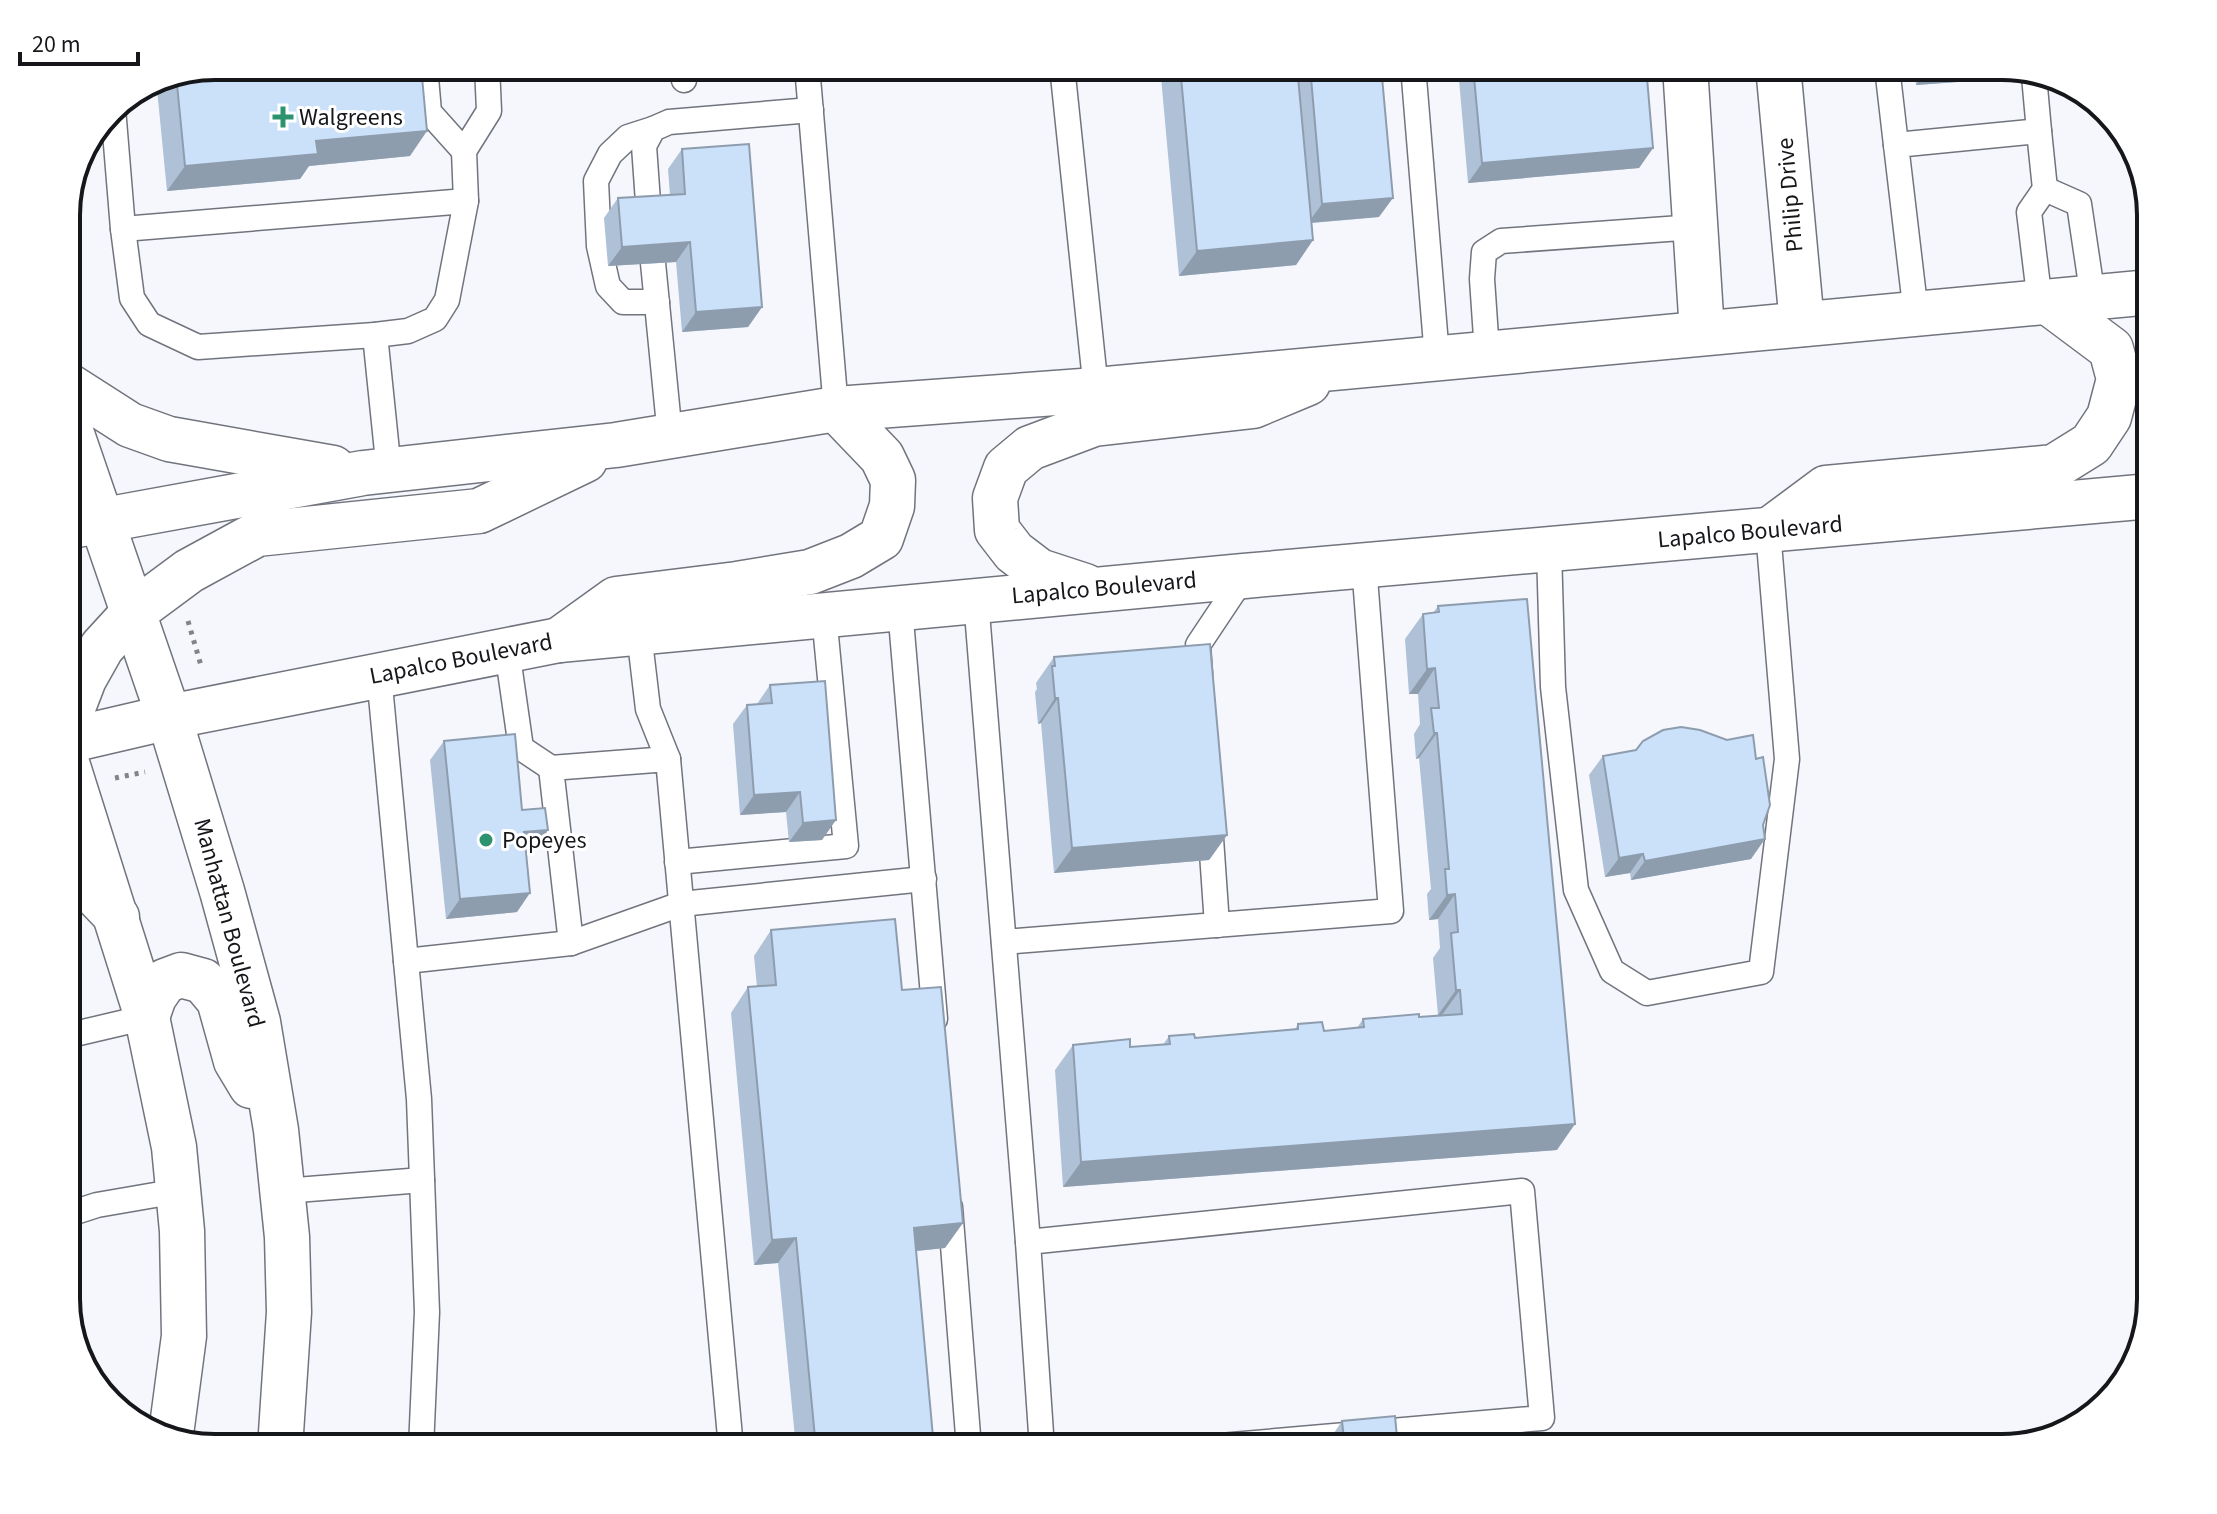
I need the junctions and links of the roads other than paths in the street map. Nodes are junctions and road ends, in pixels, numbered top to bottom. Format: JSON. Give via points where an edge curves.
{"nodes":[{"id":1,"x":426,"y":80,"type":"edge"},
{"id":2,"x":488,"y":80,"type":"edge"},
{"id":3,"x":808,"y":80,"type":"edge"},
{"id":4,"x":1063,"y":80,"type":"edge"},
{"id":5,"x":1414,"y":80,"type":"edge"},
{"id":6,"x":1686,"y":80,"type":"edge"},
{"id":7,"x":1779,"y":80,"type":"edge"},
{"id":8,"x":1888,"y":80,"type":"edge"},
{"id":9,"x":2035,"y":85,"type":"edge"},
{"id":10,"x":811,"y":110,"type":"junction"},
{"id":11,"x":114,"y":126,"type":"edge"},
{"id":12,"x":653,"y":129,"type":"junction"},
{"id":13,"x":2039,"y":131,"type":"junction"},
{"id":14,"x":1896,"y":145,"type":"junction"},
{"id":15,"x":464,"y":151,"type":"junction"},
{"id":16,"x":2045,"y":189,"type":"junction"},
{"id":17,"x":466,"y":201,"type":"junction"},
{"id":18,"x":649,"y":216,"type":"edge"},
{"id":19,"x":1695,"y":227,"type":"junction"},
{"id":20,"x":123,"y":229,"type":"junction"},
{"id":21,"x":653,"y":263,"type":"edge"},
{"id":22,"x":2137,"y":293,"type":"edge"},
{"id":23,"x":2093,"y":298,"type":"junction"},
{"id":24,"x":657,"y":302,"type":"junction"},
{"id":25,"x":2044,"y":302,"type":"junction"},
{"id":26,"x":1916,"y":314,"type":"junction"},
{"id":27,"x":1802,"y":324,"type":"junction"},
{"id":28,"x":1702,"y":332,"type":"junction"},
{"id":29,"x":375,"y":335,"type":"junction"},
{"id":30,"x":1487,"y":352,"type":"junction"},
{"id":31,"x":1437,"y":357,"type":"junction"},
{"id":32,"x":1351,"y":365,"type":"junction"},
{"id":33,"x":1096,"y":390,"type":"junction"},
{"id":34,"x":80,"y":393,"type":"edge"},
{"id":35,"x":836,"y":409,"type":"junction"},
{"id":36,"x":670,"y":436,"type":"junction"},
{"id":37,"x":616,"y":445,"type":"junction"},
{"id":38,"x":376,"y":472,"type":"junction"},
{"id":39,"x":2137,"y":497,"type":"edge"},
{"id":40,"x":80,"y":499,"type":"edge"},
{"id":41,"x":84,"y":523,"type":"edge"},
{"id":42,"x":1768,"y":531,"type":"junction"},
{"id":43,"x":1549,"y":550,"type":"junction"},
{"id":44,"x":1364,"y":565,"type":"junction"},
{"id":45,"x":1244,"y":576,"type":"junction"},
{"id":46,"x":1096,"y":589,"type":"junction"},
{"id":47,"x":976,"y":600,"type":"junction"},
{"id":48,"x":900,"y":608,"type":"junction"},
{"id":49,"x":135,"y":611,"type":"junction"},
{"id":50,"x":824,"y":615,"type":"junction"},
{"id":51,"x":639,"y":633,"type":"junction"},
{"id":52,"x":559,"y":640,"type":"junction"},
{"id":53,"x":507,"y":650,"type":"junction"},
{"id":54,"x":379,"y":675,"type":"junction"},
{"id":55,"x":80,"y":689,"type":"edge"},
{"id":56,"x":1201,"y":692,"type":"edge"},
{"id":57,"x":169,"y":717,"type":"junction"},
{"id":58,"x":80,"y":738,"type":"edge"},
{"id":59,"x":668,"y":759,"type":"junction"},
{"id":60,"x":551,"y":768,"type":"junction"},
{"id":61,"x":1209,"y":801,"type":"edge"},
{"id":62,"x":80,"y":803,"type":"edge"},
{"id":63,"x":846,"y":846,"type":"junction"},
{"id":64,"x":677,"y":862,"type":"junction"},
{"id":65,"x":80,"y":879,"type":"edge"},
{"id":66,"x":924,"y":879,"type":"junction"},
{"id":67,"x":851,"y":887,"type":"junction"},
{"id":68,"x":681,"y":904,"type":"junction"},
{"id":69,"x":117,"y":917,"type":"junction"},
{"id":70,"x":1217,"y":925,"type":"junction"},
{"id":71,"x":1004,"y":942,"type":"junction"},
{"id":72,"x":571,"y":943,"type":"junction"},
{"id":73,"x":406,"y":961,"type":"junction"},
{"id":74,"x":147,"y":1017,"type":"junction"},
{"id":75,"x":80,"y":1033,"type":"edge"},
{"id":76,"x":937,"y":1037,"type":"edge"},
{"id":77,"x":276,"y":1130,"type":"junction"},
{"id":78,"x":422,"y":1180,"type":"junction"},
{"id":79,"x":948,"y":1180,"type":"edge"},
{"id":80,"x":178,"y":1191,"type":"junction"},
{"id":81,"x":284,"y":1191,"type":"junction"},
{"id":82,"x":80,"y":1210,"type":"edge"},
{"id":83,"x":1028,"y":1242,"type":"junction"},
{"id":84,"x":177,"y":1429,"type":"edge"},
{"id":85,"x":281,"y":1434,"type":"edge"},
{"id":86,"x":422,"y":1434,"type":"edge"},
{"id":87,"x":730,"y":1434,"type":"edge"},
{"id":88,"x":968,"y":1434,"type":"edge"},
{"id":89,"x":1041,"y":1434,"type":"edge"},
{"id":90,"x":1358,"y":1434,"type":"edge"}],
"edges":[{"from":1,"to":15,"type":"lane","via":[[429,112]]},
{"from":2,"to":15,"type":"lane","via":[[489,111]]},
{"from":3,"to":10,"type":"lane"},
{"from":4,"to":33,"type":"lane"},
{"from":5,"to":31,"type":"lane"},
{"from":6,"to":19,"type":"main road"},
{"from":7,"to":27,"type":"main road","name":"Philip Drive"},
{"from":8,"to":14,"type":"lane"},
{"from":9,"to":13,"type":"lane"},
{"from":10,"to":12,"type":"lane","via":[[669,122]]},
{"from":10,"to":35,"type":"lane"},
{"from":11,"to":20,"type":"lane"},
{"from":12,"to":18,"type":"lane","via":[[644,146]]},
{"from":12,"to":24,"type":"lane","via":[[628,137],[610,154],[596,181],[599,246],[608,286],[623,302]]},
{"from":13,"to":14,"type":"lane"},
{"from":13,"to":16,"type":"lane"},
{"from":14,"to":26,"type":"lane"},
{"from":15,"to":17,"type":"lane"},
{"from":16,"to":23,"type":"lane","via":[[2079,204]]},
{"from":16,"to":25,"type":"lane","via":[[2029,212]]},
{"from":17,"to":20,"type":"lane"},
{"from":17,"to":29,"type":"lane","via":[[447,300],[435,319],[408,331]]},
{"from":19,"to":28,"type":"main road"},
{"from":19,"to":30,"type":"lane","via":[[1501,241],[1484,252]]},
{"from":20,"to":29,"type":"lane","via":[[132,298],[149,324],[198,347]]},
{"from":21,"to":24,"type":"lane"},
{"from":22,"to":23,"type":"main road"},
{"from":23,"to":25,"type":"main road"},
{"from":24,"to":36,"type":"lane"},
{"from":25,"to":26,"type":"main road"},
{"from":25,"to":42,"type":"main road","via":[[2111,349],[2119,379],[2109,417],[2091,444],[2054,467],[1826,488]]},
{"from":26,"to":27,"type":"main road"},
{"from":27,"to":28,"type":"main road"},
{"from":28,"to":30,"type":"main road"},
{"from":29,"to":38,"type":"lane"},
{"from":30,"to":31,"type":"main road"},
{"from":31,"to":32,"type":"main road"},
{"from":32,"to":33,"type":"main road"},
{"from":32,"to":46,"type":"main road","via":[[1253,406],[1094,424],[1030,448],[1006,468],[995,498],[997,530],[1039,571]]},
{"from":33,"to":35,"type":"main road"},
{"from":34,"to":38,"type":"main road","via":[[130,425],[169,439]]},
{"from":35,"to":36,"type":"main road"},
{"from":35,"to":52,"type":"main road","via":[[882,457],[893,480],[892,506],[881,538],[810,572],[616,599]]},
{"from":36,"to":37,"type":"main road"},
{"from":37,"to":38,"type":"main road"},
{"from":37,"to":49,"type":"main road","via":[[479,511],[257,534],[189,571]]},
{"from":38,"to":41,"type":"main road"},
{"from":39,"to":42,"type":"main road","name":"Lapalco Boulevard"},
{"from":40,"to":41,"type":"main road","name":"Manhattan Boulevard"},
{"from":41,"to":49,"type":"main road","name":"Manhattan Boulevard"},
{"from":42,"to":43,"type":"main road","name":"Lapalco Boulevard"},
{"from":42,"to":43,"type":"lane","via":[[1787,759],[1761,972],[1647,993],[1612,971],[1576,890],[1553,687]]},
{"from":43,"to":44,"type":"main road","name":"Lapalco Boulevard"},
{"from":44,"to":45,"type":"main road","name":"Lapalco Boulevard"},
{"from":44,"to":70,"type":"lane","via":[[1391,911]]},
{"from":45,"to":46,"type":"main road","name":"Lapalco Boulevard"},
{"from":45,"to":56,"type":"lane","via":[[1198,645]]},
{"from":46,"to":47,"type":"main road","name":"Lapalco Boulevard"},
{"from":47,"to":48,"type":"main road","name":"Lapalco Boulevard"},
{"from":47,"to":71,"type":"lane"},
{"from":48,"to":50,"type":"main road","name":"Lapalco Boulevard"},
{"from":48,"to":66,"type":"lane"},
{"from":49,"to":55,"type":"main road","via":[[102,647]]},
{"from":49,"to":57,"type":"main road","name":"Manhattan Boulevard"},
{"from":50,"to":51,"type":"main road","name":"Lapalco Boulevard"},
{"from":50,"to":63,"type":"lane"},
{"from":51,"to":52,"type":"main road","name":"Lapalco Boulevard"},
{"from":51,"to":59,"type":"lane","via":[[648,709]]},
{"from":52,"to":53,"type":"main road","name":"Lapalco Boulevard"},
{"from":53,"to":54,"type":"main road","name":"Lapalco Boulevard"},
{"from":53,"to":60,"type":"lane","via":[[521,748]]},
{"from":54,"to":57,"type":"main road","name":"Lapalco Boulevard"},
{"from":54,"to":73,"type":"lane"},
{"from":57,"to":58,"type":"main road","name":"Lapalco Boulevard"},
{"from":57,"to":77,"type":"main road","name":"Manhattan Boulevard","via":[[258,1022]]},
{"from":59,"to":60,"type":"lane"},
{"from":59,"to":64,"type":"lane"},
{"from":60,"to":72,"type":"lane"},
{"from":61,"to":70,"type":"lane"},
{"from":62,"to":69,"type":"main road"},
{"from":63,"to":64,"type":"lane"},
{"from":63,"to":67,"type":"lane"},
{"from":64,"to":68,"type":"lane"},
{"from":65,"to":69,"type":"main road"},
{"from":66,"to":67,"type":"lane"},
{"from":66,"to":76,"type":"lane"},
{"from":67,"to":68,"type":"lane"},
{"from":68,"to":72,"type":"lane"},
{"from":68,"to":87,"type":"lane"},
{"from":69,"to":74,"type":"main road"},
{"from":70,"to":71,"type":"lane"},
{"from":71,"to":83,"type":"lane"},
{"from":72,"to":73,"type":"lane"},
{"from":73,"to":78,"type":"lane"},
{"from":74,"to":75,"type":"lane"},
{"from":74,"to":77,"type":"main road","via":[[165,981],[181,975],[203,981],[219,1000],[236,1061]]},
{"from":74,"to":80,"type":"main road"},
{"from":77,"to":81,"type":"main road","name":"Manhattan Boulevard"},
{"from":78,"to":81,"type":"lane"},
{"from":78,"to":86,"type":"lane","via":[[427,1312]]},
{"from":79,"to":88,"type":"lane"},
{"from":80,"to":82,"type":"lane"},
{"from":80,"to":84,"type":"main road","via":[[184,1336]]},
{"from":81,"to":85,"type":"main road","name":"Manhattan Boulevard","via":[[289,1312]]},
{"from":83,"to":89,"type":"lane"},
{"from":83,"to":90,"type":"lane","via":[[1522,1191],[1542,1418]]}]}
